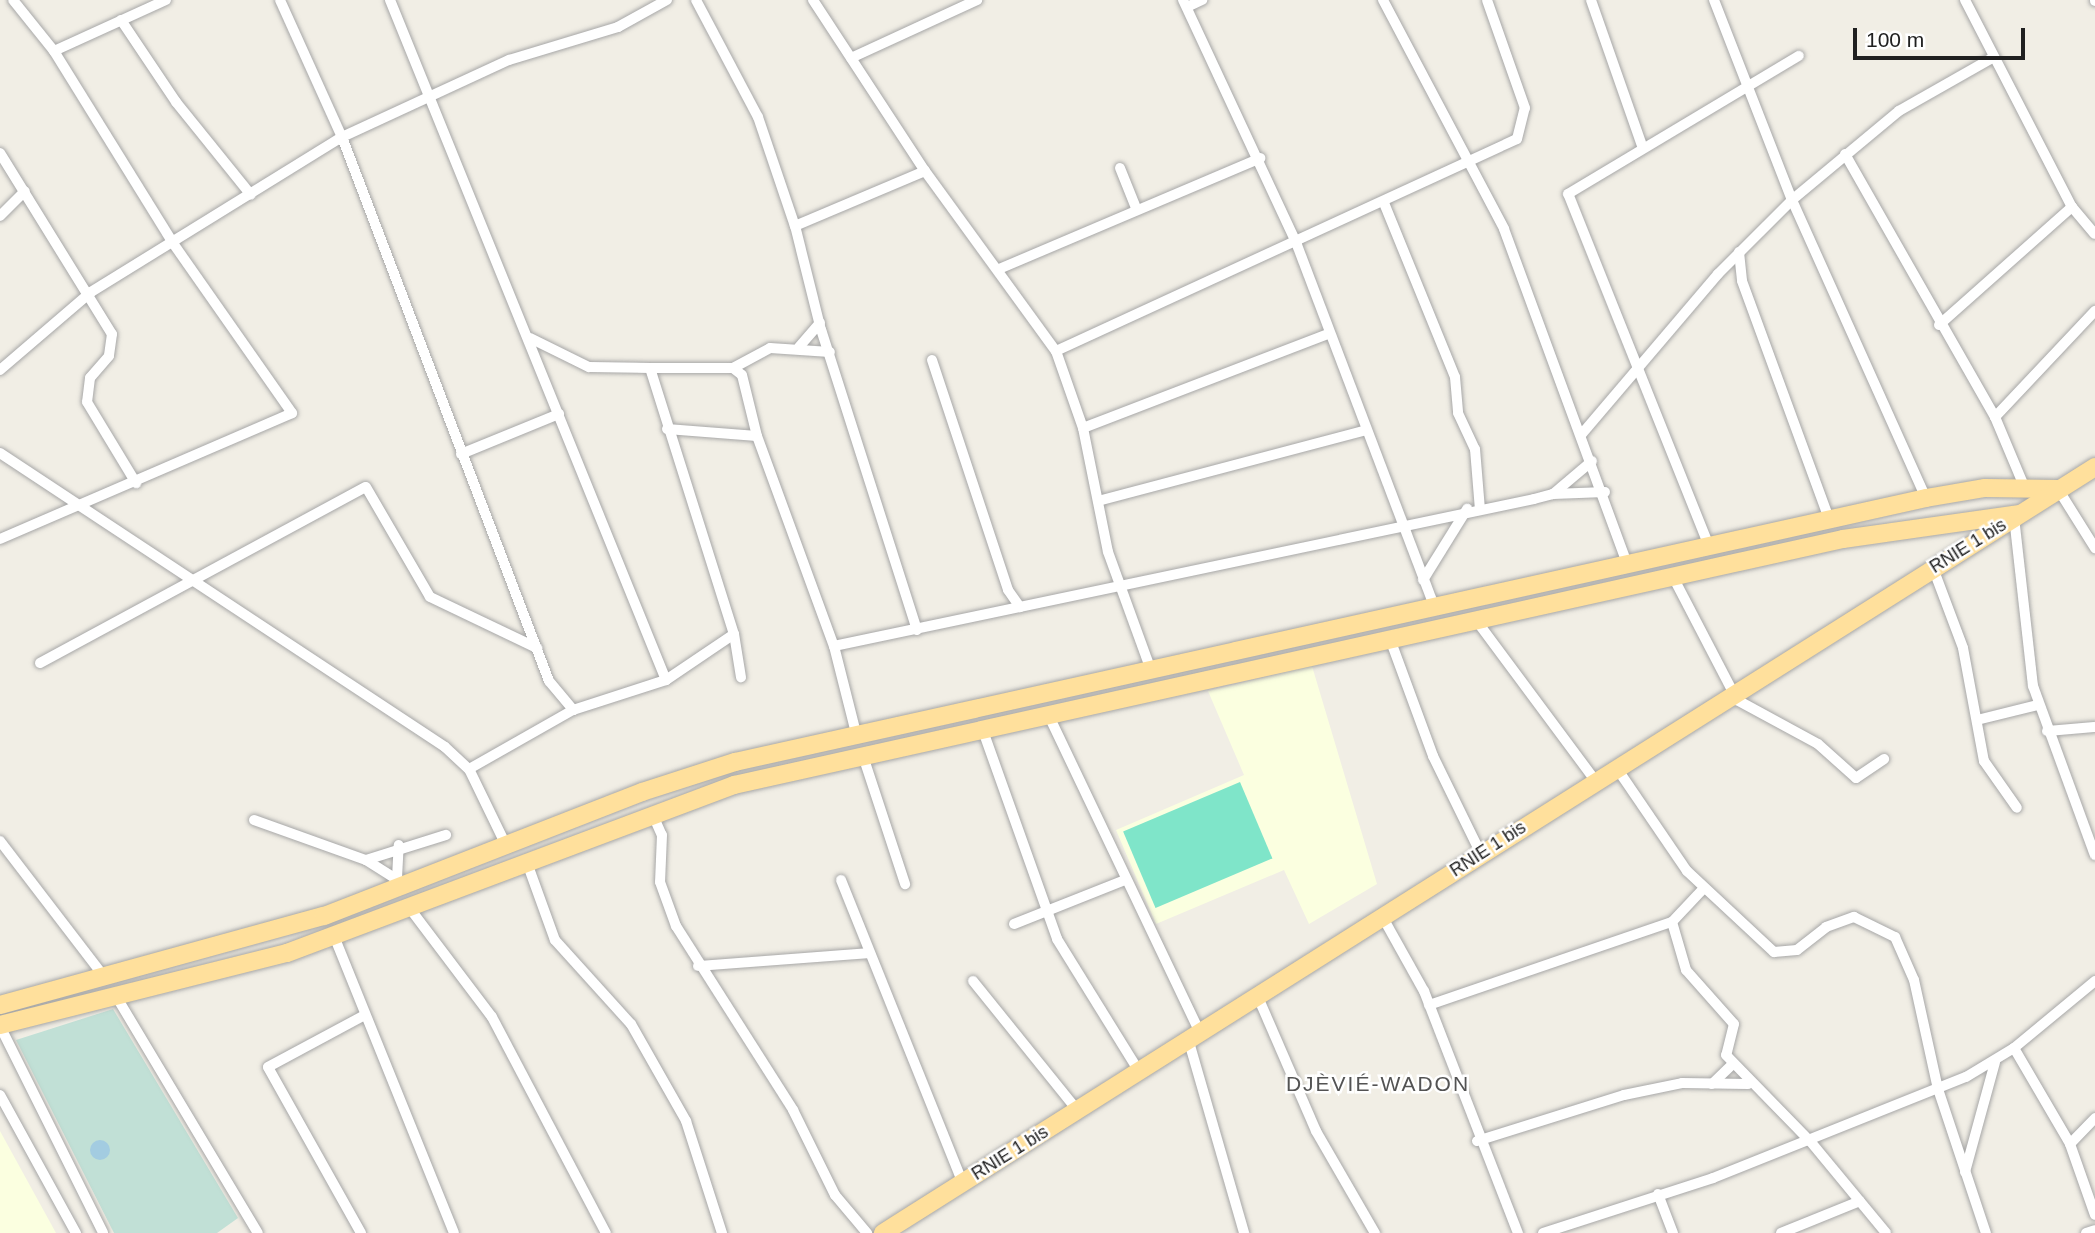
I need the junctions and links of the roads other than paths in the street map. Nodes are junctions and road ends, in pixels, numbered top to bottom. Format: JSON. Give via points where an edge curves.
{"nodes":[{"id":1,"x":13,"y":0,"type":"edge"},
{"id":2,"x":164,"y":0,"type":"edge"},
{"id":3,"x":279,"y":0,"type":"edge"},
{"id":4,"x":390,"y":0,"type":"edge"},
{"id":5,"x":667,"y":0,"type":"edge"},
{"id":6,"x":696,"y":0,"type":"edge"},
{"id":7,"x":813,"y":0,"type":"edge"},
{"id":8,"x":977,"y":0,"type":"edge"},
{"id":9,"x":1202,"y":0,"type":"edge"},
{"id":10,"x":1383,"y":0,"type":"edge"},
{"id":11,"x":1487,"y":0,"type":"edge"},
{"id":12,"x":1591,"y":0,"type":"edge"},
{"id":13,"x":1714,"y":0,"type":"edge"},
{"id":14,"x":1965,"y":0,"type":"edge"},
{"id":15,"x":1185,"y":4,"type":"edge"},
{"id":16,"x":121,"y":20,"type":"junction"},
{"id":17,"x":54,"y":51,"type":"junction"},
{"id":18,"x":1799,"y":56,"type":"dead end"},
{"id":19,"x":1994,"y":57,"type":"junction"},
{"id":20,"x":851,"y":58,"type":"junction"},
{"id":21,"x":1744,"y":86,"type":"junction"},
{"id":22,"x":430,"y":99,"type":"junction"},
{"id":23,"x":342,"y":137,"type":"junction"},
{"id":24,"x":1642,"y":146,"type":"junction"},
{"id":25,"x":0,"y":153,"type":"edge"},
{"id":26,"x":1845,"y":154,"type":"junction"},
{"id":27,"x":1260,"y":158,"type":"junction"},
{"id":28,"x":1468,"y":163,"type":"junction"},
{"id":29,"x":1120,"y":168,"type":"dead end"},
{"id":30,"x":925,"y":171,"type":"junction"},
{"id":31,"x":24,"y":191,"type":"junction"},
{"id":32,"x":251,"y":195,"type":"junction"},
{"id":33,"x":1792,"y":200,"type":"junction"},
{"id":34,"x":1384,"y":203,"type":"junction"},
{"id":35,"x":2072,"y":207,"type":"junction"},
{"id":36,"x":1136,"y":208,"type":"junction"},
{"id":37,"x":0,"y":216,"type":"edge"},
{"id":38,"x":795,"y":226,"type":"junction"},
{"id":39,"x":2095,"y":233,"type":"edge"},
{"id":40,"x":173,"y":243,"type":"junction"},
{"id":41,"x":1297,"y":245,"type":"junction"},
{"id":42,"x":1739,"y":252,"type":"junction"},
{"id":43,"x":999,"y":269,"type":"junction"},
{"id":44,"x":1718,"y":274,"type":"junction"},
{"id":45,"x":1742,"y":281,"type":"junction"},
{"id":46,"x":91,"y":292,"type":"junction"},
{"id":47,"x":2095,"y":311,"type":"edge"},
{"id":48,"x":820,"y":323,"type":"junction"},
{"id":49,"x":1939,"y":325,"type":"junction"},
{"id":50,"x":1328,"y":334,"type":"junction"},
{"id":51,"x":530,"y":338,"type":"junction"},
{"id":52,"x":799,"y":347,"type":"junction"},
{"id":53,"x":1056,"y":351,"type":"junction"},
{"id":54,"x":830,"y":352,"type":"junction"},
{"id":55,"x":932,"y":360,"type":"dead end"},
{"id":56,"x":650,"y":368,"type":"junction"},
{"id":57,"x":733,"y":368,"type":"junction"},
{"id":58,"x":0,"y":370,"type":"edge"},
{"id":59,"x":1638,"y":371,"type":"junction"},
{"id":60,"x":559,"y":414,"type":"junction"},
{"id":61,"x":1995,"y":417,"type":"junction"},
{"id":62,"x":1083,"y":428,"type":"junction"},
{"id":63,"x":667,"y":429,"type":"junction"},
{"id":64,"x":1366,"y":430,"type":"junction"},
{"id":65,"x":1581,"y":435,"type":"junction"},
{"id":66,"x":757,"y":436,"type":"junction"},
{"id":67,"x":0,"y":453,"type":"edge"},
{"id":68,"x":461,"y":454,"type":"junction"},
{"id":69,"x":1592,"y":461,"type":"junction"},
{"id":70,"x":2095,"y":467,"type":"edge"},
{"id":71,"x":136,"y":483,"type":"junction"},
{"id":72,"x":2024,"y":486,"type":"junction"},
{"id":73,"x":2058,"y":489,"type":"junction"},
{"id":74,"x":1605,"y":492,"type":"junction"},
{"id":75,"x":1553,"y":494,"type":"junction"},
{"id":76,"x":1926,"y":498,"type":"junction"},
{"id":77,"x":1098,"y":501,"type":"junction"},
{"id":78,"x":82,"y":507,"type":"junction"},
{"id":79,"x":1467,"y":509,"type":"junction"},
{"id":80,"x":1480,"y":510,"type":"junction"},
{"id":81,"x":2016,"y":515,"type":"junction"},
{"id":82,"x":1829,"y":519,"type":"junction"},
{"id":83,"x":1402,"y":526,"type":"junction"},
{"id":84,"x":0,"y":539,"type":"edge"},
{"id":85,"x":1709,"y":546,"type":"junction"},
{"id":86,"x":2095,"y":548,"type":"edge"},
{"id":87,"x":1627,"y":563,"type":"junction"},
{"id":88,"x":1933,"y":568,"type":"junction"},
{"id":89,"x":1672,"y":575,"type":"junction"},
{"id":90,"x":1423,"y":580,"type":"junction"},
{"id":91,"x":192,"y":582,"type":"junction"},
{"id":92,"x":1124,"y":586,"type":"junction"},
{"id":93,"x":1008,"y":590,"type":"junction"},
{"id":94,"x":1434,"y":606,"type":"junction"},
{"id":95,"x":1020,"y":607,"type":"junction"},
{"id":96,"x":1001,"y":612,"type":"junction"},
{"id":97,"x":1476,"y":621,"type":"junction"},
{"id":98,"x":916,"y":630,"type":"junction"},
{"id":99,"x":734,"y":634,"type":"junction"},
{"id":100,"x":1390,"y":639,"type":"junction"},
{"id":101,"x":834,"y":646,"type":"junction"},
{"id":102,"x":537,"y":648,"type":"junction"},
{"id":103,"x":40,"y":663,"type":"dead end"},
{"id":104,"x":664,"y":663,"type":"junction"},
{"id":105,"x":1151,"y":670,"type":"junction"},
{"id":106,"x":679,"y":671,"type":"junction"},
{"id":107,"x":741,"y":677,"type":"dead end"},
{"id":108,"x":666,"y":680,"type":"junction"},
{"id":109,"x":1732,"y":695,"type":"junction"},
{"id":110,"x":2038,"y":705,"type":"junction"},
{"id":111,"x":573,"y":710,"type":"junction"},
{"id":112,"x":1048,"y":714,"type":"junction"},
{"id":113,"x":1978,"y":720,"type":"junction"},
{"id":114,"x":2095,"y":727,"type":"edge"},
{"id":115,"x":982,"y":728,"type":"junction"},
{"id":116,"x":2047,"y":731,"type":"junction"},
{"id":117,"x":856,"y":733,"type":"junction"},
{"id":118,"x":863,"y":756,"type":"junction"},
{"id":119,"x":1884,"y":759,"type":"dead end"},
{"id":120,"x":1616,"y":767,"type":"junction"},
{"id":121,"x":469,"y":769,"type":"junction"},
{"id":122,"x":1595,"y":780,"type":"junction"},
{"id":123,"x":2017,"y":808,"type":"dead end"},
{"id":124,"x":651,"y":813,"type":"junction"},
{"id":125,"x":254,"y":820,"type":"dead end"},
{"id":126,"x":446,"y":835,"type":"dead end"},
{"id":127,"x":0,"y":841,"type":"edge"},
{"id":128,"x":505,"y":843,"type":"junction"},
{"id":129,"x":399,"y":845,"type":"junction"},
{"id":130,"x":1481,"y":854,"type":"junction"},
{"id":131,"x":2095,"y":855,"type":"edge"},
{"id":132,"x":366,"y":860,"type":"junction"},
{"id":133,"x":526,"y":860,"type":"junction"},
{"id":134,"x":841,"y":880,"type":"dead end"},
{"id":135,"x":1125,"y":880,"type":"junction"},
{"id":136,"x":401,"y":881,"type":"junction"},
{"id":137,"x":905,"y":884,"type":"dead end"},
{"id":138,"x":1703,"y":889,"type":"junction"},
{"id":139,"x":408,"y":906,"type":"junction"},
{"id":140,"x":1046,"y":911,"type":"junction"},
{"id":141,"x":1382,"y":916,"type":"junction"},
{"id":142,"x":1672,"y":922,"type":"junction"},
{"id":143,"x":1014,"y":924,"type":"dead end"},
{"id":144,"x":334,"y":936,"type":"junction"},
{"id":145,"x":869,"y":953,"type":"junction"},
{"id":146,"x":698,"y":966,"type":"junction"},
{"id":147,"x":107,"y":981,"type":"junction"},
{"id":148,"x":973,"y":981,"type":"dead end"},
{"id":149,"x":2095,"y":981,"type":"edge"},
{"id":150,"x":116,"y":996,"type":"junction"},
{"id":151,"x":1258,"y":997,"type":"junction"},
{"id":152,"x":0,"y":1005,"type":"edge"},
{"id":153,"x":1429,"y":1005,"type":"junction"},
{"id":154,"x":363,"y":1016,"type":"junction"},
{"id":155,"x":0,"y":1025,"type":"edge"},
{"id":156,"x":1195,"y":1039,"type":"junction"},
{"id":157,"x":2014,"y":1048,"type":"junction"},
{"id":158,"x":1995,"y":1062,"type":"junction"},
{"id":159,"x":1733,"y":1064,"type":"junction"},
{"id":160,"x":1140,"y":1073,"type":"junction"},
{"id":161,"x":1712,"y":1084,"type":"junction"},
{"id":162,"x":1748,"y":1084,"type":"junction"},
{"id":163,"x":1938,"y":1089,"type":"junction"},
{"id":164,"x":0,"y":1096,"type":"edge"},
{"id":165,"x":1078,"y":1111,"type":"junction"},
{"id":166,"x":2095,"y":1118,"type":"edge"},
{"id":167,"x":1477,"y":1141,"type":"junction"},
{"id":168,"x":1810,"y":1141,"type":"junction"},
{"id":169,"x":2070,"y":1144,"type":"junction"},
{"id":170,"x":67,"y":1169,"type":"junction"},
{"id":171,"x":1965,"y":1172,"type":"junction"},
{"id":172,"x":47,"y":1181,"type":"junction"},
{"id":173,"x":963,"y":1183,"type":"junction"},
{"id":174,"x":1658,"y":1194,"type":"junction"},
{"id":175,"x":1860,"y":1201,"type":"junction"},
{"id":176,"x":2095,"y":1215,"type":"edge"},
{"id":177,"x":720,"y":1229,"type":"edge"},
{"id":178,"x":2095,"y":1230,"type":"edge"},
{"id":179,"x":76,"y":1233,"type":"edge"},
{"id":180,"x":103,"y":1233,"type":"edge"},
{"id":181,"x":258,"y":1233,"type":"edge"},
{"id":182,"x":361,"y":1233,"type":"edge"},
{"id":183,"x":454,"y":1233,"type":"edge"},
{"id":184,"x":606,"y":1233,"type":"edge"},
{"id":185,"x":706,"y":1233,"type":"edge"},
{"id":186,"x":867,"y":1233,"type":"edge"},
{"id":187,"x":883,"y":1233,"type":"edge"},
{"id":188,"x":1244,"y":1233,"type":"edge"},
{"id":189,"x":1375,"y":1233,"type":"edge"},
{"id":190,"x":1518,"y":1233,"type":"edge"},
{"id":191,"x":1543,"y":1233,"type":"edge"},
{"id":192,"x":1674,"y":1233,"type":"edge"},
{"id":193,"x":1781,"y":1233,"type":"edge"},
{"id":194,"x":1885,"y":1233,"type":"edge"},
{"id":195,"x":1986,"y":1233,"type":"edge"},
{"id":196,"x":2086,"y":1233,"type":"edge"}],
"edges":[{"from":1,"to":17,"type":"street"},
{"from":2,"to":16,"type":"street"},
{"from":3,"to":23,"type":"street"},
{"from":4,"to":22,"type":"street"},
{"from":5,"to":22,"type":"street","via":[[618,27],[509,60]]},
{"from":6,"to":38,"type":"street","via":[[758,117]]},
{"from":7,"to":20,"type":"street"},
{"from":8,"to":20,"type":"street"},
{"from":9,"to":15,"type":"street"},
{"from":10,"to":28,"type":"street"},
{"from":11,"to":28,"type":"street","via":[[1521,91],[1525,123],[1517,139]]},
{"from":12,"to":24,"type":"street"},
{"from":13,"to":21,"type":"street"},
{"from":14,"to":19,"type":"street"},
{"from":15,"to":27,"type":"street"},
{"from":16,"to":17,"type":"street"},
{"from":16,"to":32,"type":"street","via":[[176,103]]},
{"from":17,"to":40,"type":"street"},
{"from":18,"to":21,"type":"street"},
{"from":19,"to":26,"type":"street","via":[[1923,94]]},
{"from":19,"to":35,"type":"street"},
{"from":20,"to":30,"type":"street"},
{"from":21,"to":24,"type":"street"},
{"from":21,"to":33,"type":"street"},
{"from":22,"to":23,"type":"street"},
{"from":22,"to":51,"type":"street"},
{"from":23,"to":32,"type":"street"},
{"from":23,"to":68,"type":"street"},
{"from":24,"to":59,"type":"street","via":[[1569,194]]},
{"from":25,"to":31,"type":"street"},
{"from":26,"to":33,"type":"street"},
{"from":26,"to":49,"type":"street"},
{"from":27,"to":36,"type":"street"},
{"from":27,"to":41,"type":"street"},
{"from":28,"to":34,"type":"street"},
{"from":28,"to":65,"type":"street","via":[[1503,229]]},
{"from":29,"to":36,"type":"street"},
{"from":30,"to":38,"type":"street"},
{"from":30,"to":43,"type":"street"},
{"from":31,"to":37,"type":"street"},
{"from":31,"to":46,"type":"street"},
{"from":32,"to":40,"type":"street"},
{"from":33,"to":42,"type":"street"},
{"from":33,"to":76,"type":"street"},
{"from":34,"to":41,"type":"street"},
{"from":34,"to":80,"type":"street","via":[[1455,377],[1458,413],[1475,449]]},
{"from":35,"to":39,"type":"street"},
{"from":35,"to":49,"type":"street"},
{"from":36,"to":43,"type":"street"},
{"from":38,"to":48,"type":"street"},
{"from":40,"to":46,"type":"street"},
{"from":40,"to":71,"type":"street","via":[[292,413]]},
{"from":41,"to":50,"type":"street"},
{"from":41,"to":53,"type":"street"},
{"from":42,"to":44,"type":"street"},
{"from":42,"to":45,"type":"street"},
{"from":43,"to":53,"type":"street"},
{"from":44,"to":45,"type":"street"},
{"from":44,"to":59,"type":"street"},
{"from":45,"to":82,"type":"street"},
{"from":46,"to":58,"type":"street"},
{"from":46,"to":71,"type":"street","via":[[113,334],[112,347],[90,378],[87,401]]},
{"from":47,"to":61,"type":"street"},
{"from":48,"to":52,"type":"street"},
{"from":48,"to":54,"type":"street"},
{"from":49,"to":61,"type":"street"},
{"from":50,"to":62,"type":"street"},
{"from":50,"to":64,"type":"street"},
{"from":51,"to":56,"type":"street","via":[[589,368]]},
{"from":51,"to":60,"type":"street"},
{"from":52,"to":54,"type":"street"},
{"from":52,"to":57,"type":"street","via":[[770,348]]},
{"from":53,"to":62,"type":"street"},
{"from":54,"to":98,"type":"street"},
{"from":55,"to":93,"type":"street"},
{"from":56,"to":57,"type":"street"},
{"from":56,"to":63,"type":"street"},
{"from":57,"to":66,"type":"street","via":[[742,375]]},
{"from":59,"to":65,"type":"street"},
{"from":59,"to":85,"type":"street"},
{"from":60,"to":68,"type":"street"},
{"from":60,"to":104,"type":"street"},
{"from":61,"to":72,"type":"street"},
{"from":62,"to":77,"type":"street"},
{"from":63,"to":66,"type":"street"},
{"from":63,"to":99,"type":"street"},
{"from":64,"to":77,"type":"street"},
{"from":64,"to":83,"type":"street"},
{"from":65,"to":69,"type":"street"},
{"from":66,"to":101,"type":"street"},
{"from":67,"to":78,"type":"street"},
{"from":68,"to":102,"type":"street"},
{"from":69,"to":74,"type":"street"},
{"from":69,"to":75,"type":"street"},
{"from":70,"to":73,"type":"main road","name":"RNIE 1 bis"},
{"from":71,"to":78,"type":"street"},
{"from":72,"to":73,"type":"main road"},
{"from":72,"to":76,"type":"main road"},
{"from":73,"to":81,"type":"main road","name":"RNIE 1 bis"},
{"from":73,"to":86,"type":"street"},
{"from":74,"to":75,"type":"street"},
{"from":74,"to":87,"type":"street"},
{"from":75,"to":80,"type":"street"},
{"from":76,"to":82,"type":"main road"},
{"from":77,"to":92,"type":"street","via":[[1108,552]]},
{"from":78,"to":84,"type":"street"},
{"from":78,"to":91,"type":"street"},
{"from":79,"to":80,"type":"street"},
{"from":79,"to":83,"type":"street"},
{"from":79,"to":90,"type":"street"},
{"from":81,"to":88,"type":"main road","name":"RNIE 1 bis"},
{"from":81,"to":89,"type":"main road","via":[[1843,538]]},
{"from":81,"to":110,"type":"street"},
{"from":82,"to":85,"type":"main road"},
{"from":83,"to":90,"type":"street"},
{"from":83,"to":92,"type":"street"},
{"from":85,"to":87,"type":"main road"},
{"from":87,"to":94,"type":"main road"},
{"from":88,"to":109,"type":"main road","name":"RNIE 1 bis"},
{"from":88,"to":113,"type":"street","via":[[1963,648]]},
{"from":89,"to":97,"type":"main road"},
{"from":89,"to":109,"type":"street"},
{"from":90,"to":94,"type":"street"},
{"from":91,"to":102,"type":"street","via":[[366,487],[430,597]]},
{"from":91,"to":103,"type":"street"},
{"from":91,"to":121,"type":"street","via":[[445,747]]},
{"from":92,"to":95,"type":"street"},
{"from":92,"to":105,"type":"street"},
{"from":93,"to":95,"type":"street"},
{"from":93,"to":96,"type":"street"},
{"from":94,"to":105,"type":"main road"},
{"from":95,"to":96,"type":"street"},
{"from":96,"to":98,"type":"street"},
{"from":97,"to":100,"type":"main road"},
{"from":97,"to":122,"type":"street"},
{"from":98,"to":101,"type":"street"},
{"from":99,"to":106,"type":"street"},
{"from":99,"to":107,"type":"street"},
{"from":100,"to":112,"type":"main road"},
{"from":100,"to":130,"type":"street","via":[[1433,756]]},
{"from":101,"to":117,"type":"street"},
{"from":102,"to":111,"type":"street","via":[[549,681]]},
{"from":104,"to":106,"type":"street"},
{"from":104,"to":108,"type":"street"},
{"from":105,"to":117,"type":"main road"},
{"from":106,"to":108,"type":"street"},
{"from":108,"to":111,"type":"street"},
{"from":109,"to":119,"type":"street","via":[[1818,744],[1856,778]]},
{"from":109,"to":120,"type":"main road","name":"RNIE 1 bis"},
{"from":110,"to":113,"type":"street"},
{"from":110,"to":116,"type":"street"},
{"from":111,"to":121,"type":"street"},
{"from":112,"to":115,"type":"main road"},
{"from":112,"to":135,"type":"street"},
{"from":113,"to":123,"type":"street","via":[[1990,773]]},
{"from":114,"to":116,"type":"street"},
{"from":115,"to":118,"type":"main road"},
{"from":115,"to":140,"type":"street"},
{"from":116,"to":131,"type":"street"},
{"from":117,"to":128,"type":"main road","via":[[642,792]]},
{"from":118,"to":124,"type":"main road","via":[[734,785]]},
{"from":118,"to":137,"type":"street"},
{"from":120,"to":122,"type":"main road","name":"RNIE 1 bis"},
{"from":120,"to":138,"type":"street"},
{"from":121,"to":128,"type":"street"},
{"from":122,"to":130,"type":"main road","name":"RNIE 1 bis"},
{"from":124,"to":133,"type":"main road"},
{"from":124,"to":146,"type":"street","via":[[662,835],[660,882]]},
{"from":125,"to":132,"type":"street"},
{"from":126,"to":129,"type":"street"},
{"from":127,"to":147,"type":"street"},
{"from":128,"to":136,"type":"main road"},
{"from":129,"to":132,"type":"street"},
{"from":129,"to":136,"type":"street"},
{"from":130,"to":141,"type":"main road","name":"RNIE 1 bis"},
{"from":132,"to":136,"type":"street"},
{"from":133,"to":139,"type":"main road"},
{"from":133,"to":177,"type":"street","via":[[555,940],[631,1024],[686,1121]]},
{"from":134,"to":145,"type":"street"},
{"from":135,"to":140,"type":"street"},
{"from":135,"to":156,"type":"street"},
{"from":136,"to":147,"type":"main road","via":[[324,916]]},
{"from":138,"to":142,"type":"street"},
{"from":138,"to":163,"type":"street","via":[[1774,952],[1797,950],[1826,928],[1854,917],[1895,937],[1914,979]]},
{"from":139,"to":144,"type":"main road"},
{"from":139,"to":184,"type":"street","via":[[492,1017]]},
{"from":140,"to":143,"type":"street"},
{"from":140,"to":160,"type":"street"},
{"from":141,"to":151,"type":"main road","name":"RNIE 1 bis"},
{"from":141,"to":153,"type":"street"},
{"from":142,"to":153,"type":"street"},
{"from":142,"to":159,"type":"street","via":[[1686,970],[1734,1024],[1723,1051]]},
{"from":144,"to":150,"type":"main road"},
{"from":144,"to":154,"type":"street"},
{"from":145,"to":146,"type":"street"},
{"from":145,"to":173,"type":"street"},
{"from":146,"to":186,"type":"street","via":[[793,1110],[835,1195]]},
{"from":147,"to":152,"type":"main road"},
{"from":148,"to":165,"type":"street"},
{"from":149,"to":157,"type":"street"},
{"from":150,"to":155,"type":"main road"},
{"from":150,"to":181,"type":"street"},
{"from":151,"to":156,"type":"main road","name":"RNIE 1 bis"},
{"from":151,"to":189,"type":"street","via":[[1316,1131]]},
{"from":153,"to":167,"type":"street"},
{"from":154,"to":182,"type":"street","via":[[268,1067]]},
{"from":154,"to":183,"type":"street"},
{"from":155,"to":170,"type":"street"},
{"from":156,"to":160,"type":"main road","name":"RNIE 1 bis"},
{"from":156,"to":188,"type":"street"},
{"from":157,"to":158,"type":"street"},
{"from":157,"to":169,"type":"street"},
{"from":158,"to":163,"type":"street"},
{"from":158,"to":171,"type":"street"},
{"from":159,"to":161,"type":"street"},
{"from":159,"to":162,"type":"street"},
{"from":160,"to":165,"type":"main road","name":"RNIE 1 bis"},
{"from":161,"to":162,"type":"street"},
{"from":161,"to":167,"type":"street","via":[[1682,1083],[1624,1095]]},
{"from":162,"to":168,"type":"street"},
{"from":163,"to":168,"type":"street"},
{"from":163,"to":171,"type":"street"},
{"from":164,"to":172,"type":"street"},
{"from":165,"to":173,"type":"main road","name":"RNIE 1 bis"},
{"from":166,"to":169,"type":"street"},
{"from":167,"to":190,"type":"street"},
{"from":168,"to":174,"type":"street"},
{"from":168,"to":175,"type":"street"},
{"from":169,"to":176,"type":"street"},
{"from":170,"to":172,"type":"street"},
{"from":170,"to":180,"type":"street"},
{"from":171,"to":195,"type":"street"},
{"from":172,"to":179,"type":"street"},
{"from":173,"to":187,"type":"main road","name":"RNIE 1 bis"},
{"from":174,"to":191,"type":"street"},
{"from":174,"to":192,"type":"street"},
{"from":175,"to":193,"type":"street"},
{"from":175,"to":194,"type":"street"},
{"from":177,"to":185,"type":"street"},
{"from":178,"to":196,"type":"street"}]}
